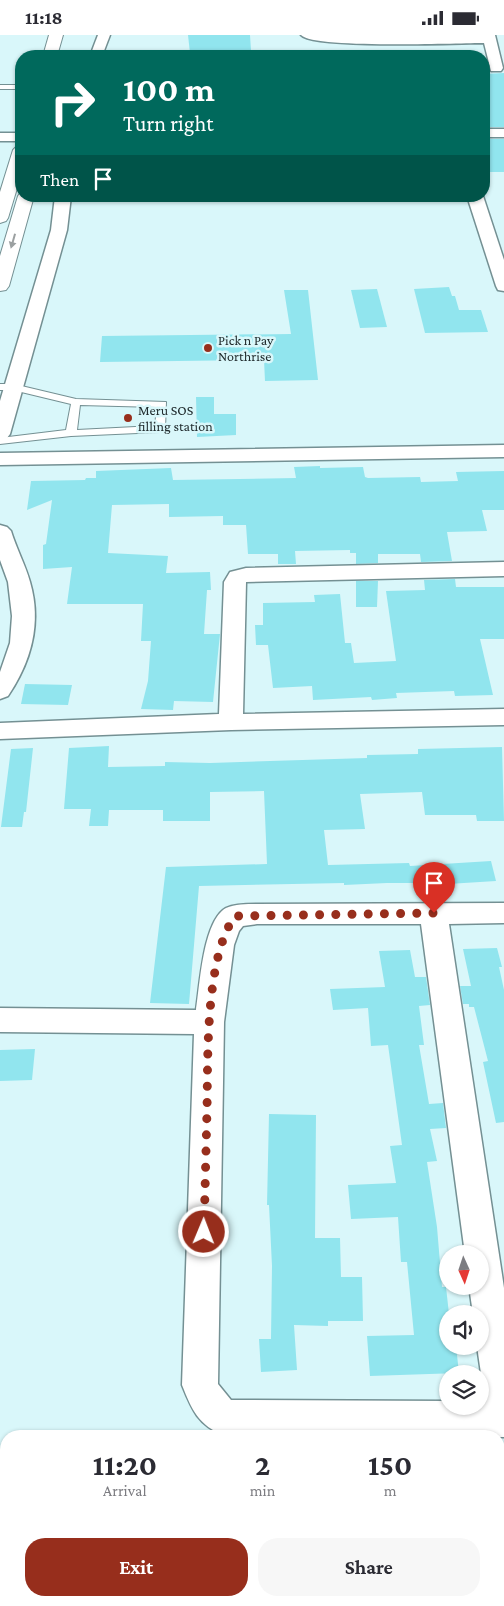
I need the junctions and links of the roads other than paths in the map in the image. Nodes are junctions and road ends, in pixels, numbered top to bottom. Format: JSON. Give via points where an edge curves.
{"nodes":[{"id":1,"x":56,"y":35,"type":"edge"},
{"id":2,"x":104,"y":35,"type":"edge"},
{"id":3,"x":307,"y":35,"type":"edge"},
{"id":4,"x":489,"y":37,"type":"edge"},
{"id":5,"x":52,"y":50,"type":"edge"},
{"id":6,"x":98,"y":50,"type":"edge"},
{"id":7,"x":495,"y":68,"type":"edge"},
{"id":8,"x":0,"y":87,"type":"edge"},
{"id":9,"x":15,"y":87,"type":"edge"},
{"id":10,"x":490,"y":133,"type":"edge"},
{"id":11,"x":504,"y":133,"type":"edge"},
{"id":12,"x":0,"y":137,"type":"edge"},
{"id":13,"x":15,"y":137,"type":"edge"},
{"id":14,"x":15,"y":169,"type":"edge"},
{"id":15,"x":24,"y":202,"type":"edge"},
{"id":16,"x":61,"y":202,"type":"edge"},
{"id":17,"x":477,"y":202,"type":"edge"},
{"id":18,"x":0,"y":218,"type":"edge"},
{"id":19,"x":0,"y":286,"type":"edge"},
{"id":20,"x":504,"y":286,"type":"edge"},
{"id":21,"x":6,"y":387,"type":"edge"},
{"id":22,"x":76,"y":402,"type":"junction"},
{"id":23,"x":70,"y":433,"type":"junction"},
{"id":24,"x":0,"y":434,"type":"edge"},
{"id":25,"x":0,"y":441,"type":"edge"},
{"id":26,"x":504,"y":451,"type":"edge"},
{"id":27,"x":0,"y":459,"type":"edge"},
{"id":28,"x":0,"y":531,"type":"edge"},
{"id":29,"x":504,"y":569,"type":"edge"},
{"id":30,"x":0,"y":691,"type":"edge"},
{"id":31,"x":504,"y":717,"type":"edge"},
{"id":32,"x":231,"y":722,"type":"junction"},
{"id":33,"x":6,"y":735,"type":"edge"},
{"id":34,"x":434,"y":913,"type":"junction"},
{"id":35,"x":504,"y":913,"type":"edge"},
{"id":36,"x":0,"y":1020,"type":"edge"},
{"id":37,"x":209,"y":1022,"type":"junction"},
{"id":38,"x":504,"y":1408,"type":"edge"},
{"id":39,"x":504,"y":1419,"type":"edge"}],
"edges":[{"from":1,"to":5,"type":"main road"},
{"from":2,"to":6,"type":"street"},
{"from":3,"to":4,"type":"street","via":[[349,41]]},
{"from":4,"to":7,"type":"street"},
{"from":8,"to":9,"type":"lane"},
{"from":10,"to":11,"type":"street"},
{"from":12,"to":13,"type":"street"},
{"from":14,"to":18,"type":"main road"},
{"from":15,"to":19,"type":"main road","one_way":true},
{"from":16,"to":21,"type":"street","via":[[59,230]]},
{"from":17,"to":20,"type":"street"},
{"from":21,"to":22,"type":"lane"},
{"from":21,"to":24,"type":"street"},
{"from":22,"to":23,"type":"lane"},
{"from":22,"to":23,"type":"lane","via":[[162,404],[160,429]]},
{"from":23,"to":25,"type":"lane"},
{"from":26,"to":27,"type":"street"},
{"from":28,"to":30,"type":"street","via":[[21,587],[23,617],[21,647],[9,679]]},
{"from":29,"to":32,"type":"street","via":[[238,577],[235,582]]},
{"from":31,"to":32,"type":"street"},
{"from":32,"to":33,"type":"street"},
{"from":34,"to":35,"type":"street"},
{"from":34,"to":37,"type":"street","via":[[235,916],[226,927],[220,945]]},
{"from":34,"to":38,"type":"street"},
{"from":36,"to":37,"type":"street"},
{"from":37,"to":39,"type":"street","via":[[200,1385],[214,1410],[226,1418]]}]}
